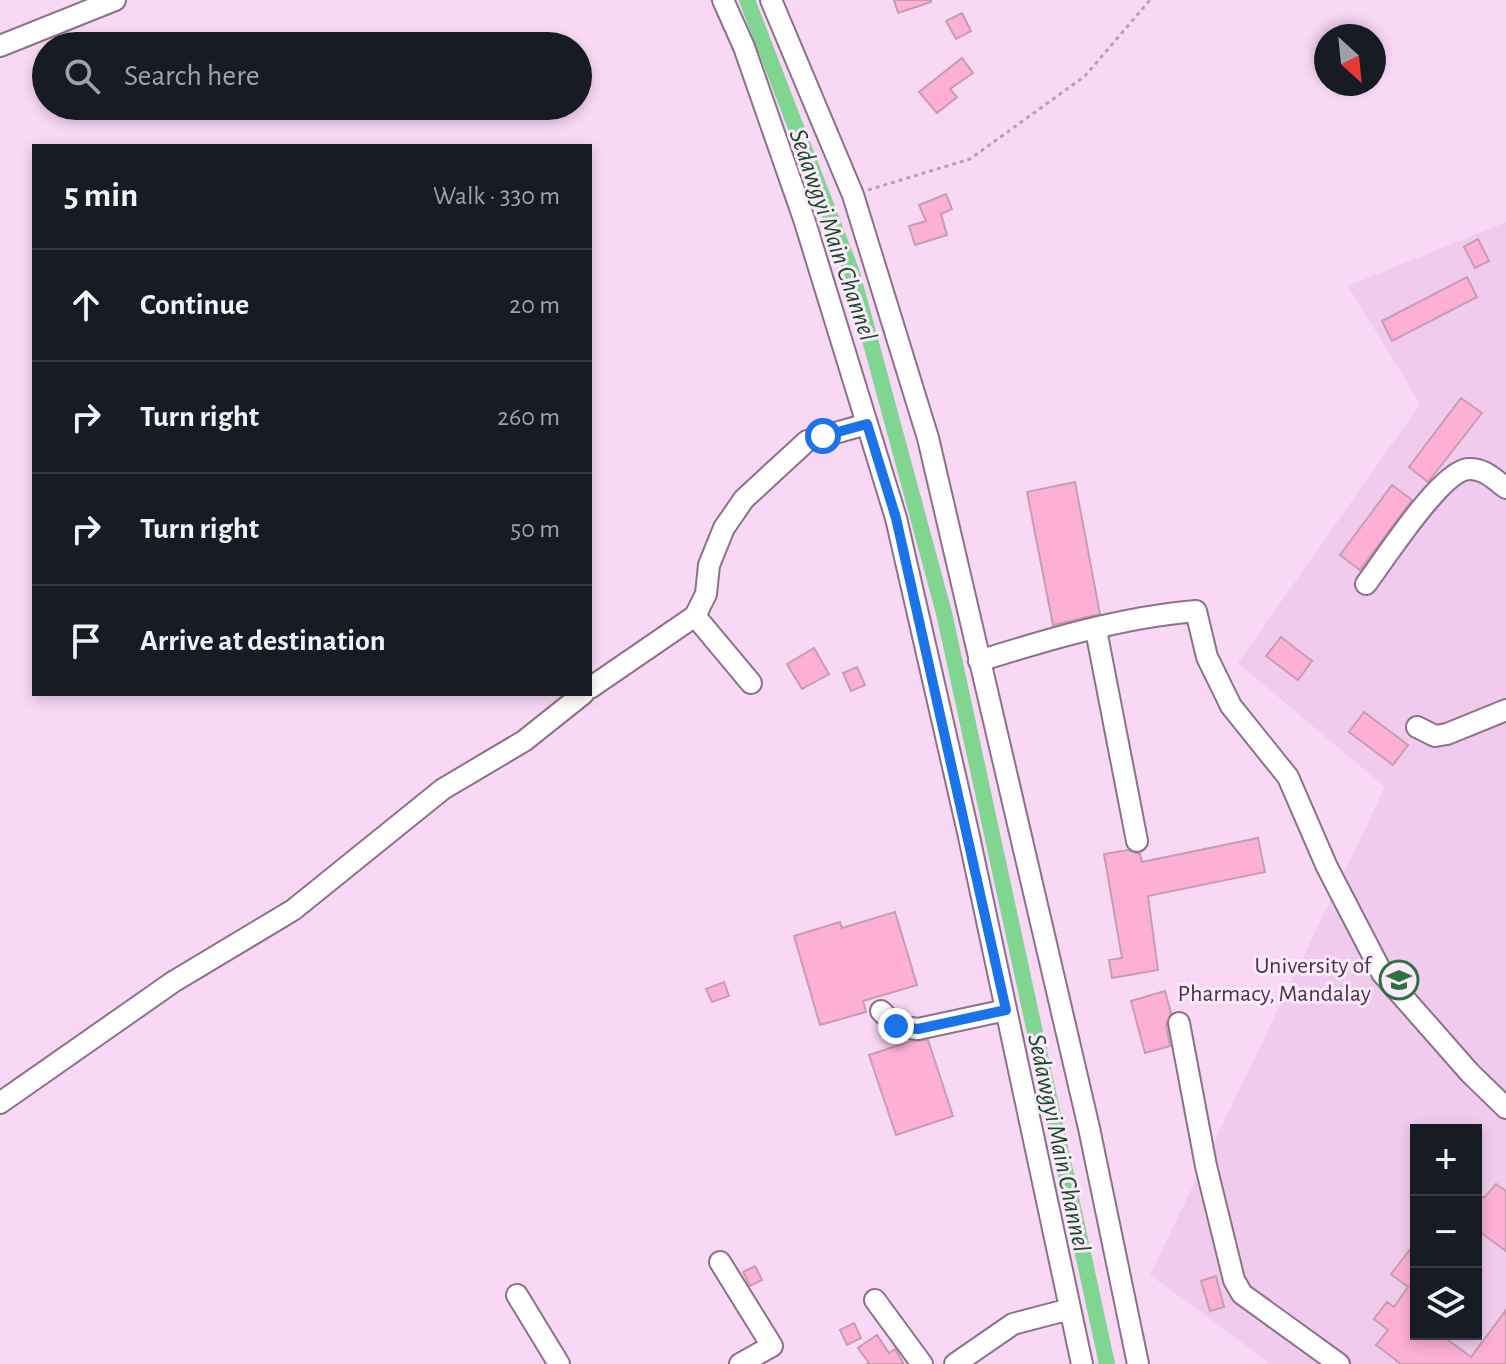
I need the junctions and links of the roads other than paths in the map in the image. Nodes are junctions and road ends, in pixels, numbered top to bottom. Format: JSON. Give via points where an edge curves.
{"nodes":[{"id":1,"x":115,"y":0,"type":"edge"},
{"id":2,"x":723,"y":0,"type":"edge"},
{"id":3,"x":771,"y":0,"type":"edge"},
{"id":4,"x":35,"y":32,"type":"edge"},
{"id":5,"x":32,"y":33,"type":"edge"},
{"id":6,"x":0,"y":46,"type":"edge"},
{"id":7,"x":867,"y":424,"type":"junction"},
{"id":8,"x":1506,"y":488,"type":"edge"},
{"id":9,"x":1366,"y":584,"type":"dead end"},
{"id":10,"x":695,"y":616,"type":"junction"},
{"id":11,"x":1096,"y":630,"type":"junction"},
{"id":12,"x":979,"y":661,"type":"junction"},
{"id":13,"x":751,"y":683,"type":"dead end"},
{"id":14,"x":592,"y":687,"type":"edge"},
{"id":15,"x":580,"y":696,"type":"edge"},
{"id":16,"x":1506,"y":710,"type":"edge"},
{"id":17,"x":1417,"y":727,"type":"dead end"},
{"id":18,"x":1137,"y":841,"type":"dead end"},
{"id":19,"x":1006,"y":1010,"type":"junction"},
{"id":20,"x":881,"y":1011,"type":"dead end"},
{"id":21,"x":1179,"y":1023,"type":"dead end"},
{"id":22,"x":0,"y":1103,"type":"edge"},
{"id":23,"x":1506,"y":1108,"type":"edge"},
{"id":24,"x":720,"y":1262,"type":"dead end"},
{"id":25,"x":517,"y":1295,"type":"dead end"},
{"id":26,"x":875,"y":1300,"type":"dead end"},
{"id":27,"x":1070,"y":1309,"type":"junction"},
{"id":28,"x":559,"y":1364,"type":"edge"},
{"id":29,"x":740,"y":1364,"type":"edge"},
{"id":30,"x":922,"y":1364,"type":"edge"},
{"id":31,"x":955,"y":1364,"type":"edge"},
{"id":32,"x":1082,"y":1364,"type":"edge"},
{"id":33,"x":1138,"y":1364,"type":"edge"},
{"id":34,"x":1339,"y":1364,"type":"edge"}],
"edges":[{"from":1,"to":4,"type":"street"},
{"from":2,"to":7,"type":"street","via":[[804,219]]},
{"from":3,"to":12,"type":"street","via":[[853,195],[928,438]]},
{"from":5,"to":6,"type":"street"},
{"from":7,"to":10,"type":"street","via":[[807,441],[744,499],[724,528]]},
{"from":7,"to":19,"type":"street","via":[[896,518]]},
{"from":8,"to":9,"type":"street","via":[[1472,469],[1447,479]]},
{"from":10,"to":13,"type":"street"},
{"from":10,"to":14,"type":"street"},
{"from":11,"to":12,"type":"street"},
{"from":11,"to":18,"type":"street"},
{"from":11,"to":23,"type":"street","via":[[1196,611],[1207,657],[1231,706],[1288,777],[1382,973]]},
{"from":12,"to":33,"type":"street","via":[[1089,1128]]},
{"from":15,"to":22,"type":"street","via":[[524,741],[443,789],[293,910],[173,982]]},
{"from":16,"to":17,"type":"street","via":[[1447,734],[1435,736]]},
{"from":19,"to":20,"type":"street","via":[[918,1029],[896,1026]]},
{"from":19,"to":27,"type":"street"},
{"from":21,"to":34,"type":"street","via":[[1234,1280],[1242,1294]]},
{"from":24,"to":29,"type":"street","via":[[772,1346]]},
{"from":25,"to":28,"type":"street"},
{"from":26,"to":30,"type":"street"},
{"from":27,"to":31,"type":"street","via":[[1013,1324]]},
{"from":27,"to":32,"type":"street"}]}
